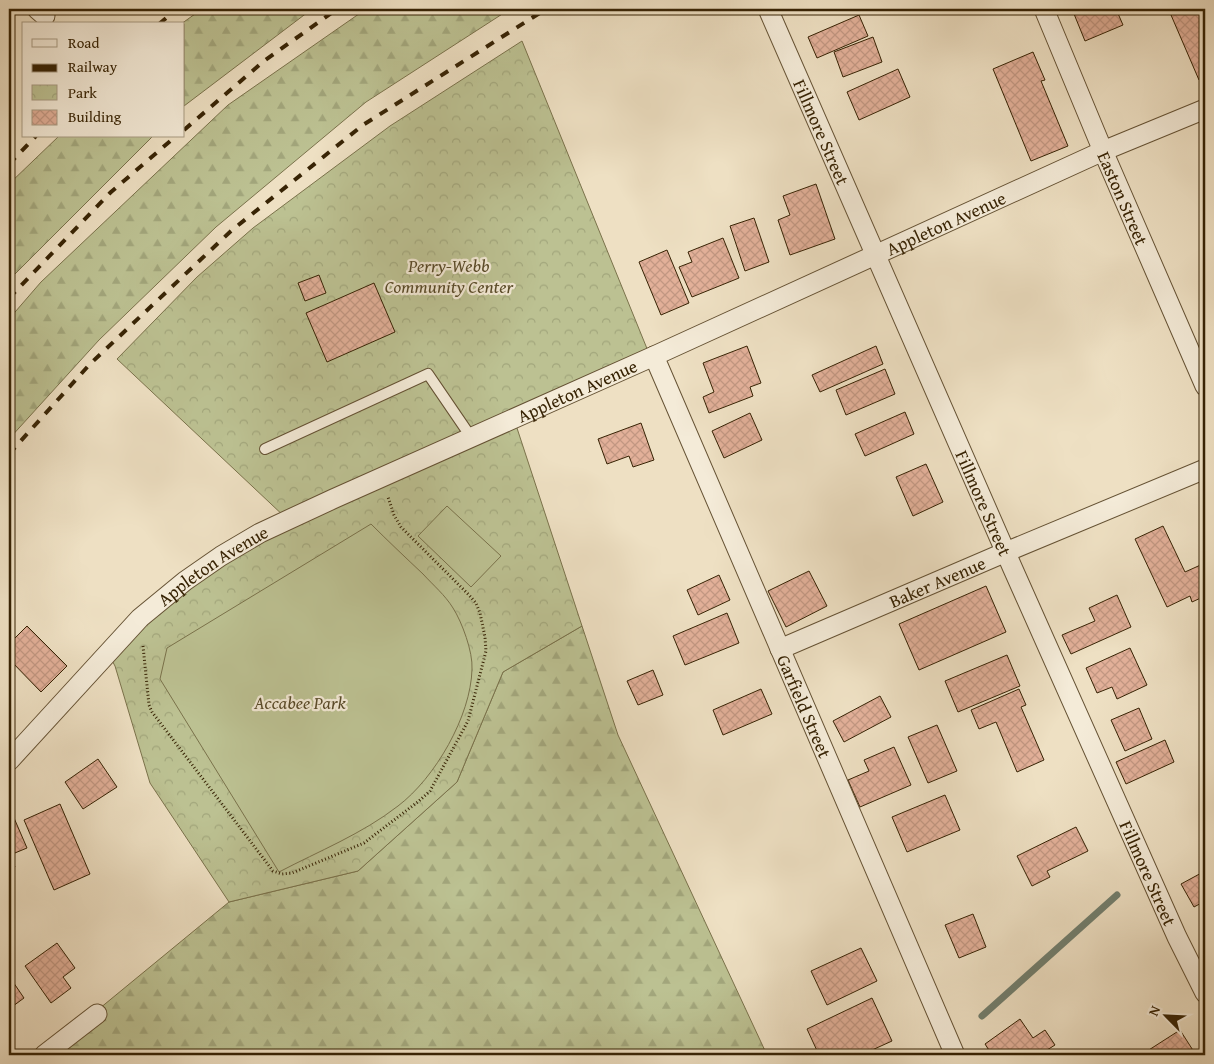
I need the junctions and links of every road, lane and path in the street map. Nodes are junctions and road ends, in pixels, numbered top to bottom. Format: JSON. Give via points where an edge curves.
{"nodes":[{"id":1,"x":768,"y":9,"type":"edge"},
{"id":2,"x":1044,"y":9,"type":"edge"},
{"id":3,"x":1205,"y":109,"type":"edge"},
{"id":4,"x":1103,"y":151,"type":"junction"},
{"id":5,"x":875,"y":254,"type":"junction"},
{"id":6,"x":654,"y":356,"type":"junction"},
{"id":7,"x":1205,"y":386,"type":"edge"},
{"id":8,"x":471,"y":437,"type":"junction"},
{"id":9,"x":265,"y":449,"type":"dead end"},
{"id":10,"x":1205,"y":469,"type":"edge"},
{"id":11,"x":380,"y":478,"type":"junction"},
{"id":12,"x":1006,"y":552,"type":"junction"},
{"id":13,"x":140,"y":618,"type":"junction"},
{"id":14,"x":780,"y":650,"type":"junction"},
{"id":15,"x":9,"y":761,"type":"edge"},
{"id":16,"x":1205,"y":993,"type":"edge"},
{"id":17,"x":97,"y":1014,"type":"dead end"},
{"id":18,"x":44,"y":1055,"type":"edge"},
{"id":19,"x":955,"y":1055,"type":"edge"}],
"edges":[{"from":1,"to":5,"type":"street","name":"Fillmore Street"},
{"from":2,"to":4,"type":"street","name":"Easton Street"},
{"from":3,"to":4,"type":"street","name":"Appleton Avenue"},
{"from":4,"to":5,"type":"street","name":"Appleton Avenue"},
{"from":4,"to":7,"type":"street","name":"Easton Street"},
{"from":5,"to":6,"type":"street","name":"Appleton Avenue"},
{"from":5,"to":12,"type":"street","name":"Fillmore Street"},
{"from":6,"to":8,"type":"street","name":"Appleton Avenue"},
{"from":6,"to":14,"type":"street","name":"Garfield Street"},
{"from":8,"to":9,"type":"lane","via":[[428,374]]},
{"from":8,"to":11,"type":"street","name":"Appleton Avenue"},
{"from":10,"to":12,"type":"street","name":"Baker Avenue"},
{"from":11,"to":13,"type":"street","name":"Appleton Avenue","via":[[260,533],[185,581]]},
{"from":11,"to":13,"type":"path","via":[[401,527],[476,603],[486,651],[468,722],[430,791],[364,843],[292,873],[273,871],[152,712]]},
{"from":12,"to":14,"type":"street","name":"Baker Avenue"},
{"from":12,"to":16,"type":"street","name":"Fillmore Street"},
{"from":13,"to":15,"type":"street","name":"Appleton Avenue"},
{"from":14,"to":19,"type":"street","name":"Garfield Street"},
{"from":17,"to":18,"type":"street"}]}
